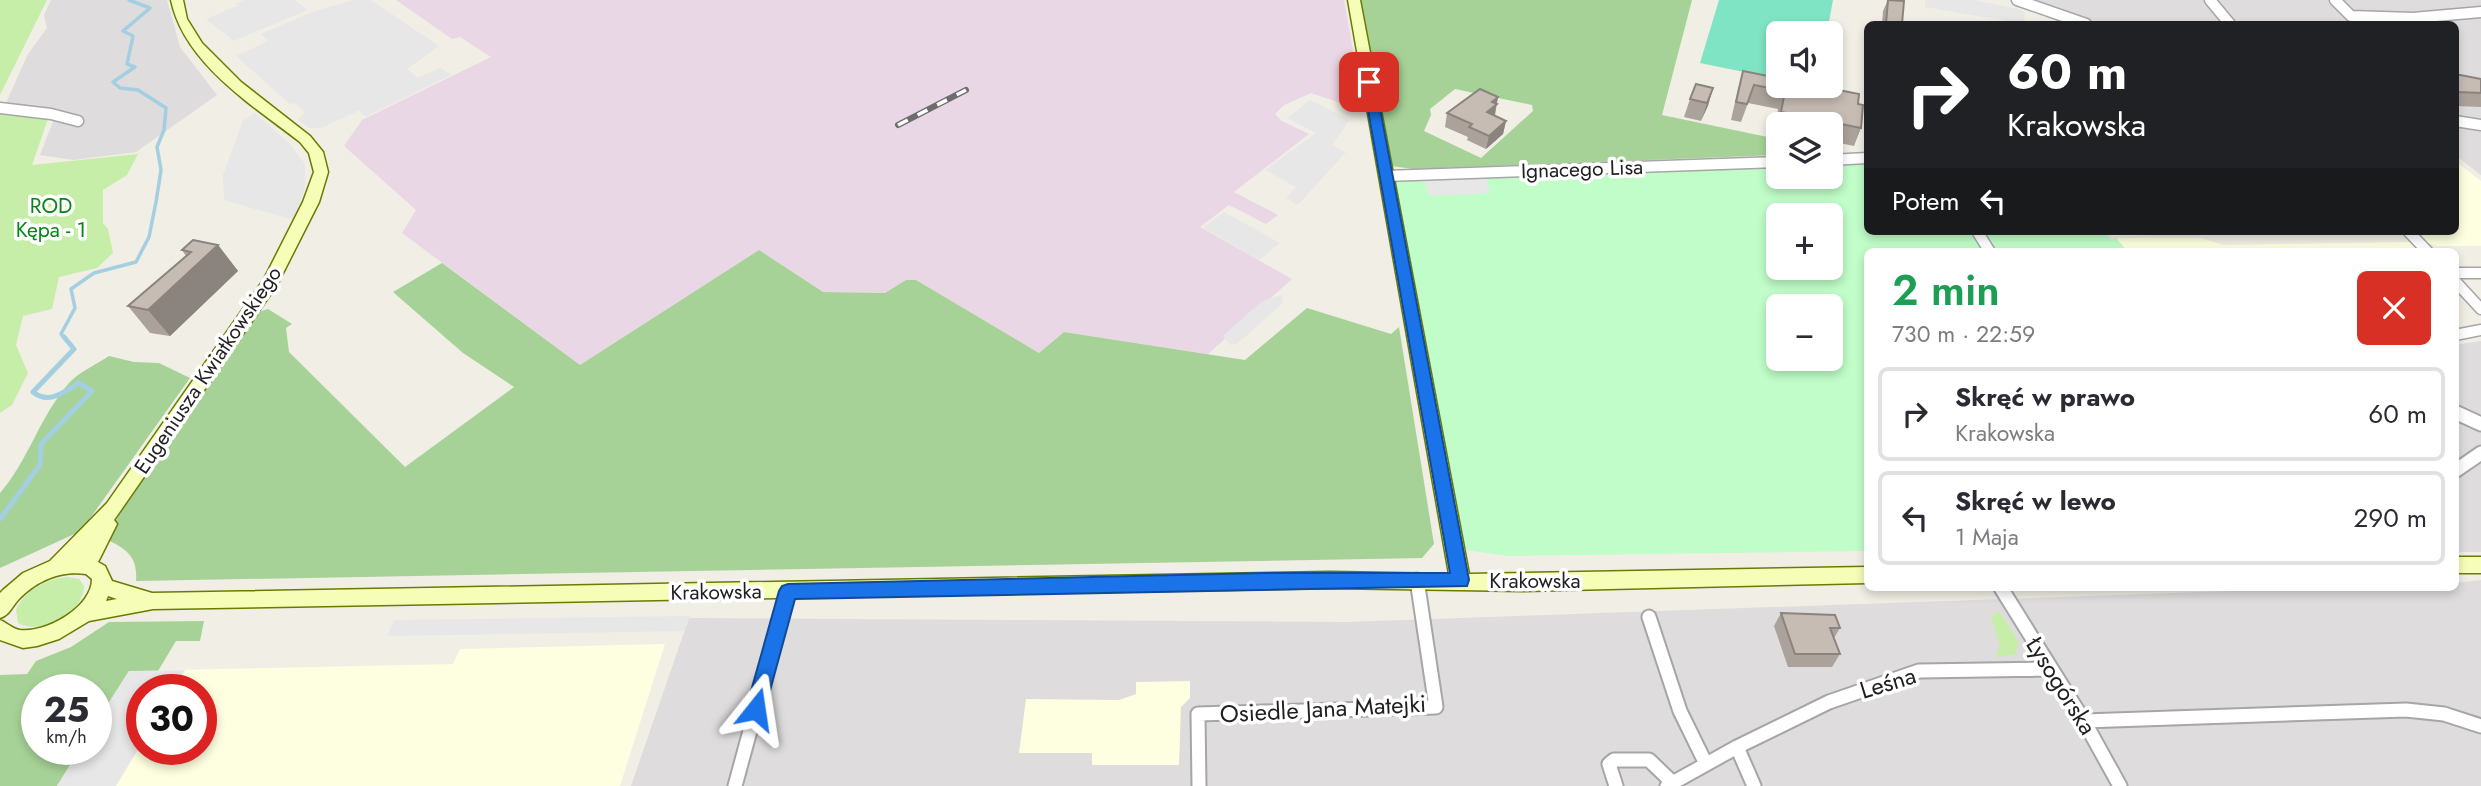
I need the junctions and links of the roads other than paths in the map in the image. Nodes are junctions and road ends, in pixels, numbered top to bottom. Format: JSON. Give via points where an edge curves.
{"nodes":[{"id":1,"x":177,"y":0,"type":"edge"},
{"id":2,"x":1354,"y":0,"type":"edge"},
{"id":3,"x":2017,"y":0,"type":"edge"},
{"id":4,"x":2210,"y":0,"type":"edge"},
{"id":5,"x":2335,"y":0,"type":"edge"},
{"id":6,"x":2481,"y":12,"type":"edge"},
{"id":7,"x":2077,"y":21,"type":"edge"},
{"id":8,"x":2228,"y":21,"type":"edge"},
{"id":9,"x":0,"y":108,"type":"edge"},
{"id":10,"x":78,"y":121,"type":"dead end"},
{"id":11,"x":2459,"y":122,"type":"edge"},
{"id":12,"x":2481,"y":125,"type":"edge"},
{"id":13,"x":1864,"y":158,"type":"edge"},
{"id":14,"x":1843,"y":159,"type":"edge"},
{"id":15,"x":1766,"y":162,"type":"edge"},
{"id":16,"x":1386,"y":176,"type":"junction"},
{"id":17,"x":2412,"y":235,"type":"edge"},
{"id":18,"x":2424,"y":248,"type":"edge"},
{"id":19,"x":2459,"y":273,"type":"edge"},
{"id":20,"x":2481,"y":273,"type":"edge"},
{"id":21,"x":2459,"y":285,"type":"edge"},
{"id":22,"x":2481,"y":309,"type":"edge"},
{"id":23,"x":2481,"y":330,"type":"edge"},
{"id":24,"x":2459,"y":334,"type":"edge"},
{"id":25,"x":2459,"y":414,"type":"edge"},
{"id":26,"x":2481,"y":424,"type":"edge"},
{"id":27,"x":2481,"y":453,"type":"edge"},
{"id":28,"x":2459,"y":468,"type":"edge"},
{"id":29,"x":114,"y":508,"type":"junction"},
{"id":30,"x":88,"y":565,"type":"junction"},
{"id":31,"x":2459,"y":565,"type":"edge"},
{"id":32,"x":2481,"y":565,"type":"edge"},
{"id":33,"x":57,"y":567,"type":"junction"},
{"id":34,"x":1864,"y":575,"type":"edge"},
{"id":35,"x":1417,"y":580,"type":"junction"},
{"id":36,"x":1460,"y":580,"type":"junction"},
{"id":37,"x":102,"y":586,"type":"junction"},
{"id":38,"x":788,"y":591,"type":"junction"},
{"id":39,"x":2003,"y":591,"type":"edge"},
{"id":40,"x":7,"y":592,"type":"edge"},
{"id":41,"x":153,"y":601,"type":"junction"},
{"id":42,"x":0,"y":610,"type":"edge"},
{"id":43,"x":83,"y":613,"type":"junction"},
{"id":44,"x":1649,"y":617,"type":"dead end"},
{"id":45,"x":0,"y":629,"type":"edge"},
{"id":46,"x":2050,"y":669,"type":"junction"},
{"id":47,"x":2084,"y":721,"type":"junction"},
{"id":48,"x":2481,"y":726,"type":"edge"},
{"id":49,"x":1737,"y":747,"type":"junction"},
{"id":50,"x":1706,"y":764,"type":"junction"},
{"id":51,"x":1692,"y":780,"type":"edge"},
{"id":52,"x":1670,"y":784,"type":"edge"},
{"id":53,"x":735,"y":786,"type":"edge"},
{"id":54,"x":1199,"y":786,"type":"edge"},
{"id":55,"x":1616,"y":786,"type":"edge"},
{"id":56,"x":1754,"y":786,"type":"edge"},
{"id":57,"x":2120,"y":786,"type":"edge"}],
"edges":[{"from":1,"to":29,"type":"street","name":"Eugeniusza Kwiatkowskiego","via":[[181,19],[197,46],[236,85],[305,138],[316,152],[321,172],[271,281]]},
{"from":2,"to":16,"type":"street"},
{"from":3,"to":7,"type":"street"},
{"from":4,"to":8,"type":"street"},
{"from":5,"to":6,"type":"street","via":[[2351,16],[2413,18]]},
{"from":9,"to":10,"type":"street"},
{"from":11,"to":12,"type":"street"},
{"from":13,"to":14,"type":"street"},
{"from":15,"to":16,"type":"street","name":"Ignacego Lisa"},
{"from":16,"to":36,"type":"street"},
{"from":17,"to":18,"type":"street"},
{"from":19,"to":20,"type":"street"},
{"from":21,"to":22,"type":"street"},
{"from":23,"to":24,"type":"street"},
{"from":25,"to":26,"type":"street"},
{"from":27,"to":28,"type":"street"},
{"from":29,"to":30,"type":"street","name":"Eugeniusza Kwiatkowskiego"},
{"from":29,"to":33,"type":"street","name":"Eugeniusza Kwiatkowskiego"},
{"from":30,"to":33,"type":"street"},
{"from":30,"to":37,"type":"street","via":[[98,570]]},
{"from":31,"to":32,"type":"street"},
{"from":33,"to":40,"type":"street"},
{"from":34,"to":36,"type":"street","name":"Krakowska","via":[[1522,583]]},
{"from":35,"to":36,"type":"street","name":"Krakowska"},
{"from":35,"to":38,"type":"street","name":"Krakowska"},
{"from":35,"to":54,"type":"street","name":"Osiedle Jana Matejki","via":[[1436,707],[1198,714]]},
{"from":37,"to":41,"type":"street","name":"Krakowska"},
{"from":37,"to":43,"type":"street"},
{"from":38,"to":41,"type":"street","name":"Krakowska"},
{"from":38,"to":53,"type":"street"},
{"from":39,"to":46,"type":"street","name":"Łysogórska"},
{"from":40,"to":42,"type":"street"},
{"from":41,"to":43,"type":"street","name":"Krakowska"},
{"from":43,"to":45,"type":"street","via":[[60,629],[37,637],[17,638]]},
{"from":44,"to":50,"type":"street","via":[[1691,740]]},
{"from":46,"to":47,"type":"street","name":"Łysogórska"},
{"from":46,"to":49,"type":"street","name":"Leśna","via":[[1919,671],[1829,702]]},
{"from":47,"to":48,"type":"street","via":[[2221,713],[2409,711],[2443,713]]},
{"from":47,"to":57,"type":"street","name":"Łysogórska"},
{"from":49,"to":50,"type":"street","name":"Leśna"},
{"from":49,"to":56,"type":"street"},
{"from":50,"to":51,"type":"street","name":"Leśna"},
{"from":51,"to":52,"type":"street","name":"Leśna"},
{"from":52,"to":55,"type":"street","via":[[1649,760],[1614,760],[1609,764]]}]}
